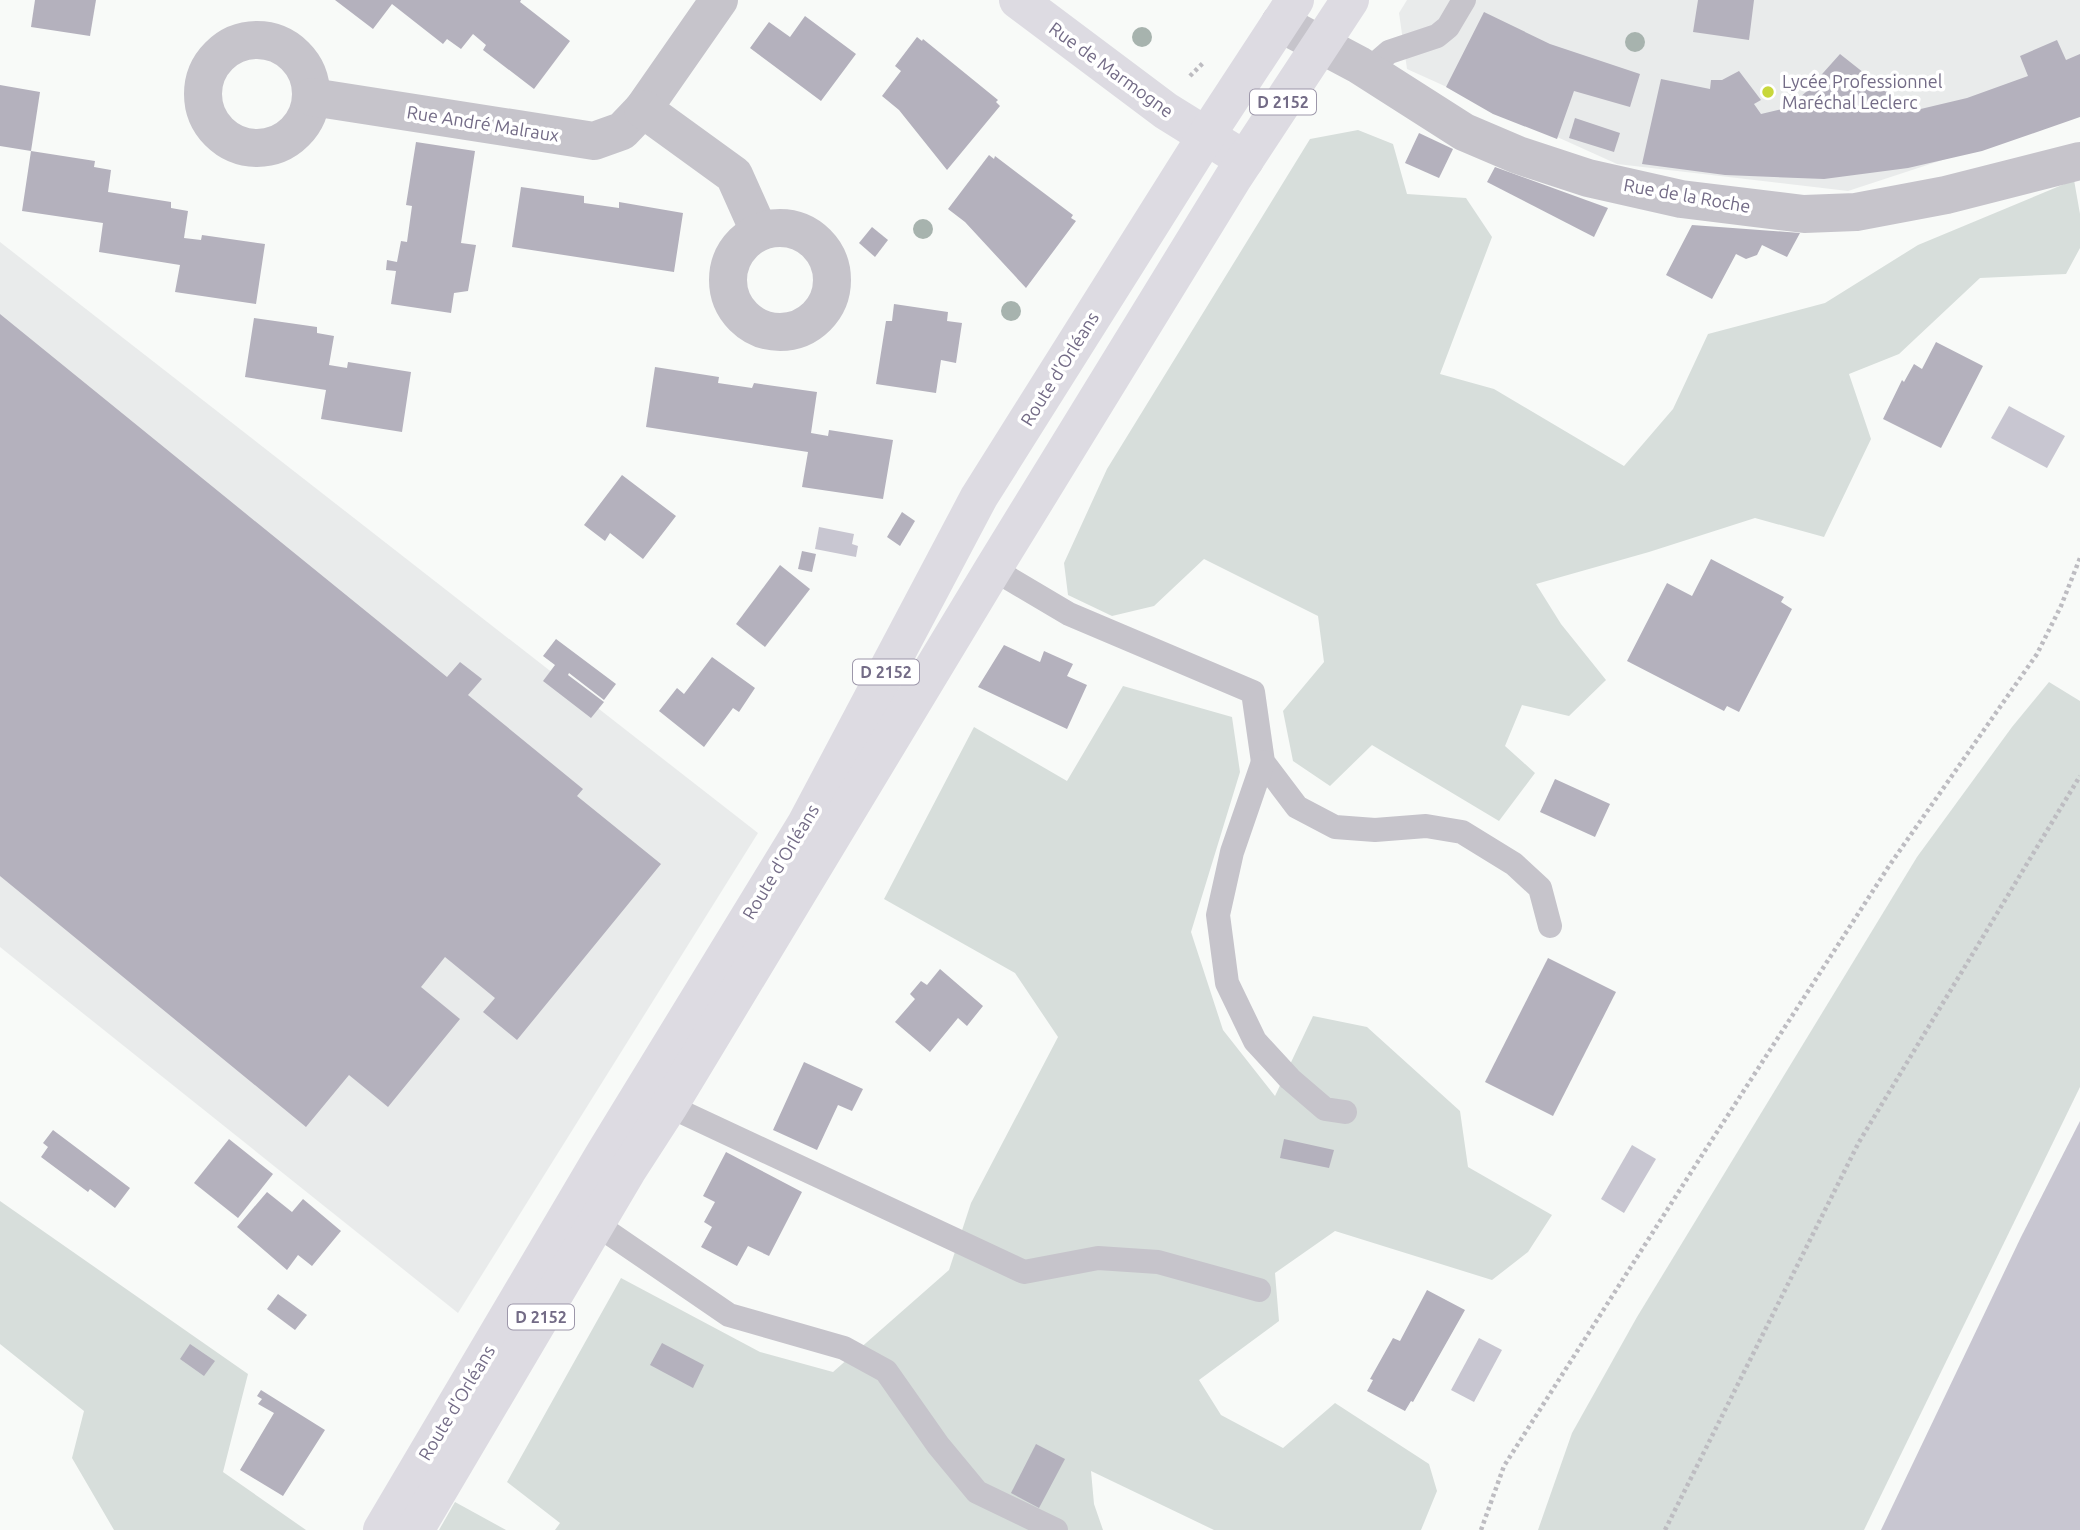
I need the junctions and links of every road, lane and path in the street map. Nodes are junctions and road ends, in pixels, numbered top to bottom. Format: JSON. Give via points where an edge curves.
{"nodes":[{"id":1,"x":719,"y":0,"type":"edge"},
{"id":2,"x":1018,"y":0,"type":"edge"},
{"id":3,"x":1350,"y":0,"type":"edge"},
{"id":4,"x":1464,"y":0,"type":"edge"},
{"id":5,"x":1288,"y":12,"type":"edge"},
{"id":6,"x":1321,"y":45,"type":"junction"},
{"id":7,"x":1367,"y":71,"type":"junction"},
{"id":8,"x":312,"y":97,"type":"dead end"},
{"id":9,"x":643,"y":109,"type":"junction"},
{"id":10,"x":1206,"y":136,"type":"junction"},
{"id":11,"x":1245,"y":160,"type":"junction"},
{"id":12,"x":2080,"y":161,"type":"edge"},
{"id":13,"x":759,"y":231,"type":"dead end"},
{"id":14,"x":2080,"y":558,"type":"edge"},
{"id":15,"x":993,"y":569,"type":"junction"},
{"id":16,"x":1263,"y":762,"type":"junction"},
{"id":17,"x":2080,"y":776,"type":"edge"},
{"id":18,"x":1550,"y":926,"type":"dead end"},
{"id":19,"x":669,"y":1106,"type":"junction"},
{"id":20,"x":1345,"y":1112,"type":"dead end"},
{"id":21,"x":596,"y":1224,"type":"junction"},
{"id":22,"x":1259,"y":1290,"type":"dead end"},
{"id":23,"x":382,"y":1530,"type":"edge"},
{"id":24,"x":415,"y":1530,"type":"edge"},
{"id":25,"x":1056,"y":1530,"type":"edge"},
{"id":26,"x":1481,"y":1530,"type":"edge"},
{"id":27,"x":1665,"y":1530,"type":"edge"}],
"edges":[{"from":1,"to":9,"type":"street","name":"Rue André Malraux"},
{"from":2,"to":10,"type":"main road","name":"Rue de Marmogne"},
{"from":3,"to":6,"type":"main road","number":"D 2152"},
{"from":4,"to":7,"type":"lane","via":[[1437,36],[1389,52]]},
{"from":5,"to":6,"type":"street","name":"Rue de la Roche"},
{"from":5,"to":10,"type":"main road","number":"D 2152"},
{"from":6,"to":7,"type":"street","name":"Rue de la Roche"},
{"from":6,"to":11,"type":"main road","number":"D 2152"},
{"from":7,"to":12,"type":"street","name":"Rue de la Roche","via":[[1464,132],[1518,155],[1588,178],[1735,206],[1804,214],[1856,212]]},
{"from":8,"to":9,"type":"street","name":"Rue André Malraux","via":[[594,141],[622,131]]},
{"from":9,"to":13,"type":"street","via":[[734,175]]},
{"from":10,"to":11,"type":"main road","name":"Rue de Marmogne"},
{"from":10,"to":23,"type":"main road","name":"Route d'Orléans","number":"D 2152","via":[[979,497],[806,824]]},
{"from":11,"to":15,"type":"main road","name":"Route d'Orléans","number":"D 2152"},
{"from":14,"to":26,"type":"path","via":[[2037,654],[1889,866],[1504,1466]]},
{"from":15,"to":16,"type":"lane","via":[[1069,614],[1253,692]]},
{"from":15,"to":19,"type":"main road","name":"Route d'Orléans","number":"D 2152"},
{"from":16,"to":18,"type":"lane","via":[[1297,807],[1335,827],[1426,826],[1462,832],[1514,864],[1540,888]]},
{"from":16,"to":20,"type":"lane","via":[[1232,852],[1218,915],[1227,983],[1255,1041],[1325,1109]]},
{"from":17,"to":27,"type":"path","via":[[1859,1142]]},
{"from":19,"to":21,"type":"main road","name":"Route d'Orléans","number":"D 2152"},
{"from":19,"to":22,"type":"lane","via":[[1024,1272],[1098,1258],[1146,1261]]},
{"from":21,"to":24,"type":"main road","name":"Route d'Orléans","number":"D 2152"},
{"from":21,"to":25,"type":"lane","via":[[729,1315],[844,1348],[886,1371],[977,1492]]}]}
